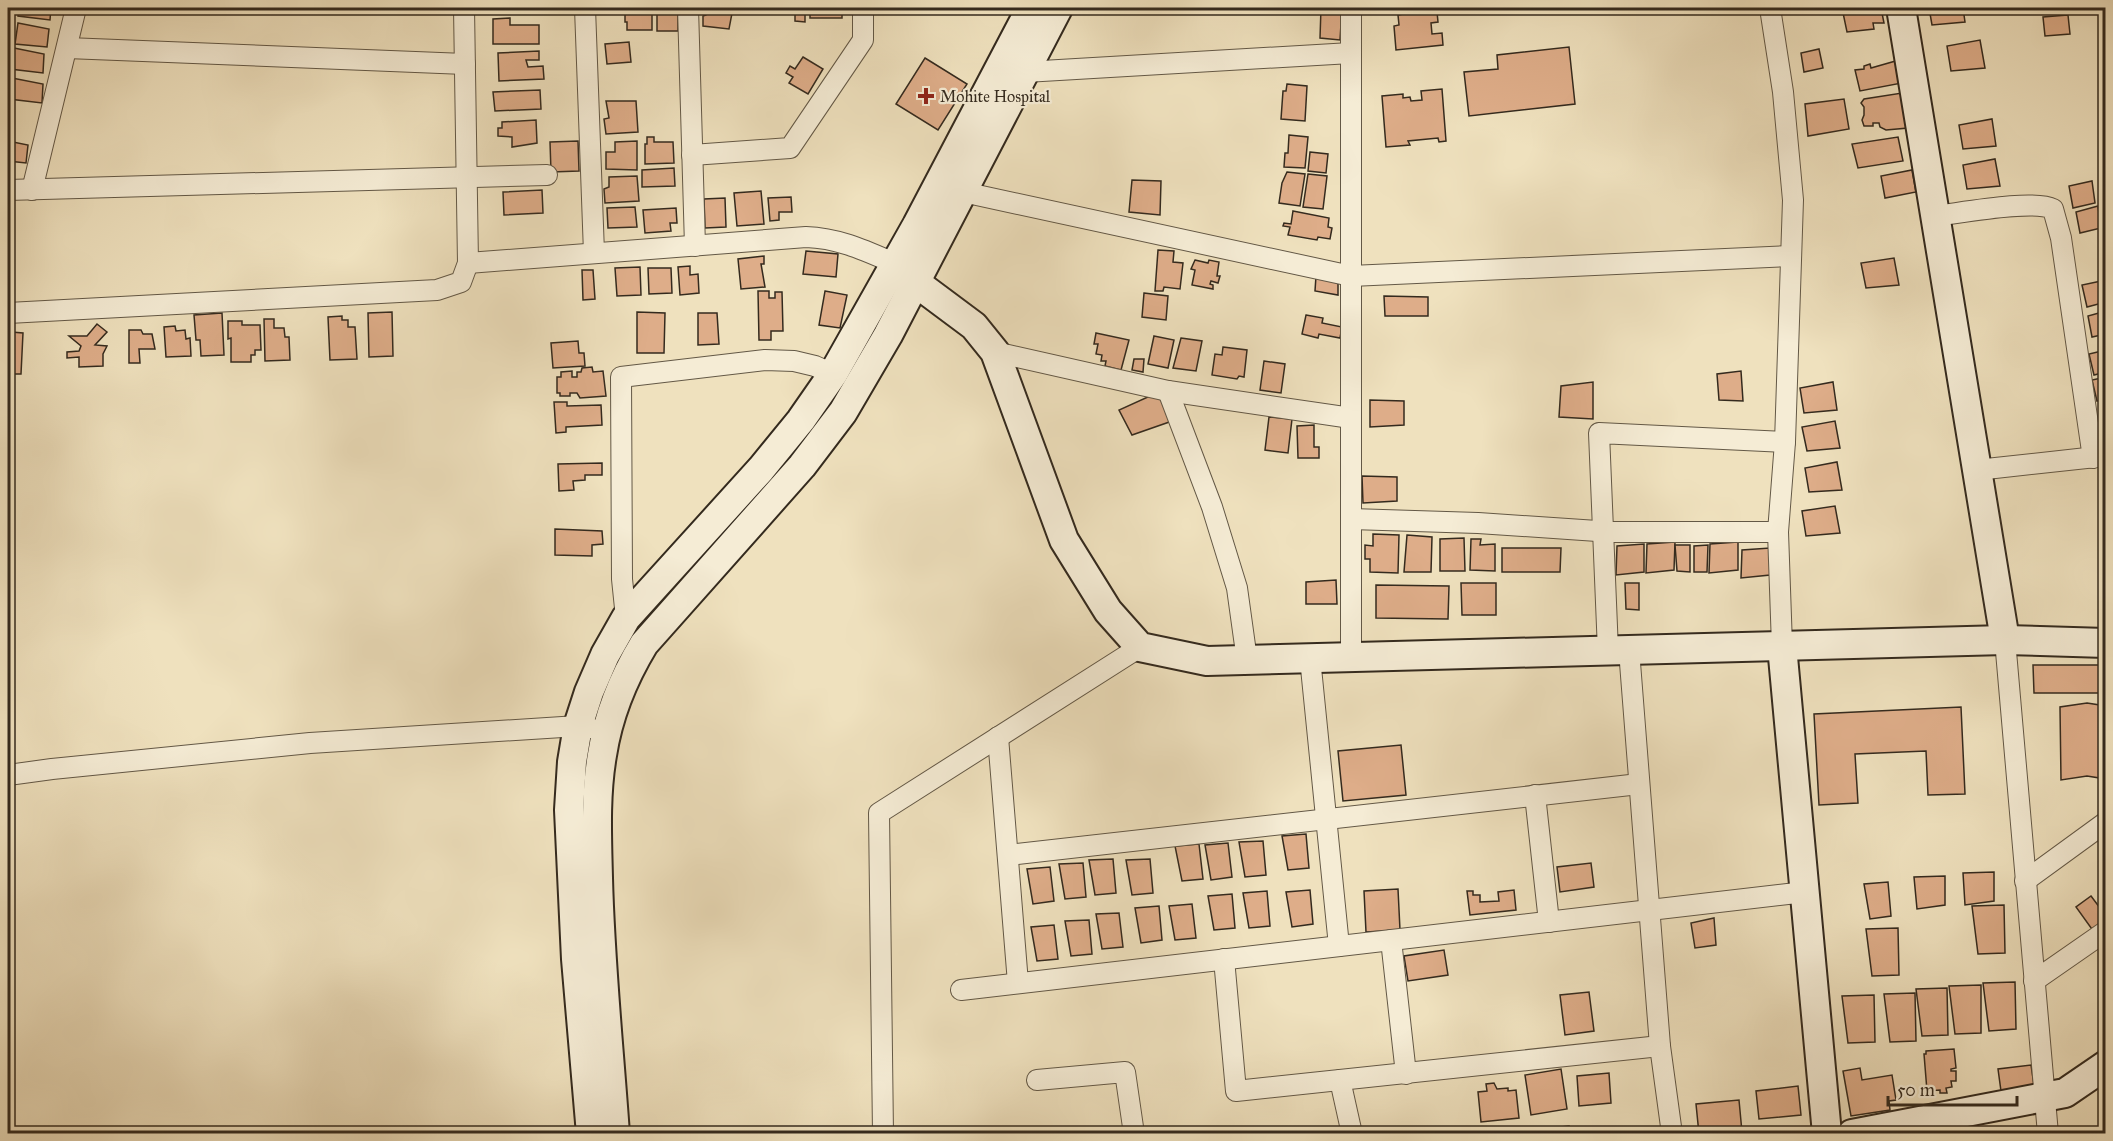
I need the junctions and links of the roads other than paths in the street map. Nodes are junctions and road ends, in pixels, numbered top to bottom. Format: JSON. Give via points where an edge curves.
{"nodes":[{"id":1,"x":76,"y":8,"type":"edge"},
{"id":2,"x":464,"y":8,"type":"edge"},
{"id":3,"x":585,"y":8,"type":"edge"},
{"id":4,"x":688,"y":8,"type":"edge"},
{"id":5,"x":863,"y":8,"type":"edge"},
{"id":6,"x":1031,"y":8,"type":"edge"},
{"id":7,"x":1058,"y":8,"type":"edge"},
{"id":8,"x":1351,"y":8,"type":"edge"},
{"id":9,"x":1770,"y":8,"type":"edge"},
{"id":10,"x":1901,"y":8,"type":"edge"},
{"id":11,"x":67,"y":48,"type":"junction"},
{"id":12,"x":1351,"y":53,"type":"junction"},
{"id":13,"x":465,"y":64,"type":"junction"},
{"id":14,"x":1025,"y":72,"type":"junction"},
{"id":15,"x":692,"y":155,"type":"junction"},
{"id":16,"x":547,"y":175,"type":"dead end"},
{"id":17,"x":467,"y":179,"type":"junction"},
{"id":18,"x":8,"y":190,"type":"edge"},
{"id":19,"x":32,"y":190,"type":"junction"},
{"id":20,"x":963,"y":192,"type":"junction"},
{"id":21,"x":1935,"y":216,"type":"junction"},
{"id":22,"x":695,"y":246,"type":"junction"},
{"id":23,"x":594,"y":253,"type":"junction"},
{"id":24,"x":1791,"y":256,"type":"junction"},
{"id":25,"x":468,"y":263,"type":"junction"},
{"id":26,"x":905,"y":273,"type":"junction"},
{"id":27,"x":1351,"y":276,"type":"junction"},
{"id":28,"x":8,"y":313,"type":"edge"},
{"id":29,"x":996,"y":352,"type":"junction"},
{"id":30,"x":833,"y":374,"type":"junction"},
{"id":31,"x":1168,"y":391,"type":"junction"},
{"id":32,"x":1351,"y":418,"type":"junction"},
{"id":33,"x":1785,"y":442,"type":"junction"},
{"id":34,"x":2099,"y":457,"type":"edge"},
{"id":35,"x":1977,"y":470,"type":"junction"},
{"id":36,"x":1351,"y":519,"type":"junction"},
{"id":37,"x":1603,"y":531,"type":"junction"},
{"id":38,"x":1778,"y":532,"type":"junction"},
{"id":39,"x":626,"y":618,"type":"junction"},
{"id":40,"x":2005,"y":640,"type":"junction"},
{"id":41,"x":2106,"y":643,"type":"edge"},
{"id":42,"x":1782,"y":646,"type":"junction"},
{"id":43,"x":1140,"y":647,"type":"junction"},
{"id":44,"x":1618,"y":650,"type":"junction"},
{"id":45,"x":1351,"y":657,"type":"junction"},
{"id":46,"x":1310,"y":658,"type":"junction"},
{"id":47,"x":1247,"y":660,"type":"junction"},
{"id":48,"x":578,"y":726,"type":"junction"},
{"id":49,"x":607,"y":732,"type":"junction"},
{"id":50,"x":998,"y":737,"type":"junction"},
{"id":51,"x":8,"y":775,"type":"edge"},
{"id":52,"x":1639,"y":784,"type":"junction"},
{"id":53,"x":1535,"y":795,"type":"junction"},
{"id":54,"x":1326,"y":819,"type":"junction"},
{"id":55,"x":2106,"y":822,"type":"edge"},
{"id":56,"x":1008,"y":855,"type":"junction"},
{"id":57,"x":2025,"y":881,"type":"junction"},
{"id":58,"x":1805,"y":892,"type":"junction"},
{"id":59,"x":1650,"y":910,"type":"junction"},
{"id":60,"x":1549,"y":922,"type":"junction"},
{"id":61,"x":2106,"y":931,"type":"edge"},
{"id":62,"x":1391,"y":940,"type":"junction"},
{"id":63,"x":1339,"y":946,"type":"junction"},
{"id":64,"x":1224,"y":959,"type":"junction"},
{"id":65,"x":2034,"y":981,"type":"junction"},
{"id":66,"x":1018,"y":983,"type":"junction"},
{"id":67,"x":961,"y":990,"type":"dead end"},
{"id":68,"x":1660,"y":1046,"type":"junction"},
{"id":69,"x":2106,"y":1065,"type":"edge"},
{"id":70,"x":1406,"y":1074,"type":"junction"},
{"id":71,"x":1037,"y":1080,"type":"dead end"},
{"id":72,"x":1340,"y":1080,"type":"junction"},
{"id":73,"x":2043,"y":1097,"type":"junction"},
{"id":74,"x":1938,"y":1126,"type":"edge"},
{"id":75,"x":591,"y":1134,"type":"edge"},
{"id":76,"x":615,"y":1134,"type":"edge"},
{"id":77,"x":883,"y":1134,"type":"edge"},
{"id":78,"x":1134,"y":1134,"type":"edge"},
{"id":79,"x":1352,"y":1134,"type":"edge"},
{"id":80,"x":1672,"y":1134,"type":"edge"},
{"id":81,"x":1827,"y":1134,"type":"edge"},
{"id":82,"x":1852,"y":1134,"type":"edge"},
{"id":83,"x":2048,"y":1134,"type":"edge"}],
"edges":[{"from":1,"to":11,"type":"street"},
{"from":2,"to":13,"type":"street"},
{"from":3,"to":23,"type":"street"},
{"from":4,"to":15,"type":"street"},
{"from":5,"to":15,"type":"street","via":[[863,40],[790,148]]},
{"from":6,"to":26,"type":"street"},
{"from":7,"to":14,"type":"street"},
{"from":8,"to":12,"type":"street"},
{"from":9,"to":24,"type":"street","via":[[1794,200]]},
{"from":10,"to":21,"type":"street"},
{"from":11,"to":13,"type":"street"},
{"from":11,"to":19,"type":"street"},
{"from":12,"to":14,"type":"street"},
{"from":12,"to":27,"type":"street"},
{"from":13,"to":17,"type":"street"},
{"from":14,"to":20,"type":"street"},
{"from":15,"to":22,"type":"street"},
{"from":16,"to":17,"type":"street"},
{"from":17,"to":19,"type":"street"},
{"from":17,"to":25,"type":"street"},
{"from":18,"to":19,"type":"street"},
{"from":20,"to":26,"type":"street"},
{"from":20,"to":27,"type":"street"},
{"from":21,"to":34,"type":"street","via":[[2027,206],[2054,209]]},
{"from":21,"to":35,"type":"street"},
{"from":22,"to":23,"type":"street"},
{"from":22,"to":26,"type":"street","via":[[826,238],[847,243]]},
{"from":23,"to":25,"type":"street"},
{"from":24,"to":27,"type":"street"},
{"from":24,"to":33,"type":"street"},
{"from":25,"to":28,"type":"street","via":[[461,282],[437,290]]},
{"from":26,"to":29,"type":"street","via":[[974,326]]},
{"from":26,"to":30,"type":"street"},
{"from":26,"to":49,"type":"street","via":[[888,335],[843,412],[801,466],[644,644]]},
{"from":27,"to":32,"type":"street"},
{"from":29,"to":31,"type":"street"},
{"from":29,"to":43,"type":"street","via":[[1064,540],[1108,611]]},
{"from":30,"to":39,"type":"street","via":[[761,469]]},
{"from":30,"to":39,"type":"street","via":[[794,361],[765,360],[621,377],[622,579]]},
{"from":31,"to":32,"type":"street"},
{"from":31,"to":47,"type":"street","via":[[1238,588]]},
{"from":32,"to":36,"type":"street"},
{"from":33,"to":37,"type":"street","via":[[1599,433]]},
{"from":33,"to":38,"type":"street"},
{"from":34,"to":35,"type":"street"},
{"from":35,"to":40,"type":"street"},
{"from":36,"to":37,"type":"street"},
{"from":36,"to":45,"type":"street"},
{"from":37,"to":38,"type":"street"},
{"from":37,"to":44,"type":"street"},
{"from":38,"to":42,"type":"street"},
{"from":39,"to":48,"type":"street","via":[[605,656]]},
{"from":40,"to":41,"type":"street"},
{"from":40,"to":42,"type":"street"},
{"from":40,"to":57,"type":"street"},
{"from":42,"to":44,"type":"street"},
{"from":42,"to":58,"type":"street"},
{"from":43,"to":47,"type":"street","via":[[1207,661]]},
{"from":43,"to":50,"type":"street"},
{"from":44,"to":45,"type":"street"},
{"from":44,"to":52,"type":"street"},
{"from":45,"to":46,"type":"street"},
{"from":46,"to":47,"type":"street"},
{"from":46,"to":54,"type":"street"},
{"from":48,"to":49,"type":"street"},
{"from":48,"to":51,"type":"street","via":[[310,743]]},
{"from":48,"to":75,"type":"street","via":[[571,782],[570,862]]},
{"from":49,"to":76,"type":"street","via":[[599,774],[597,821],[599,927]]},
{"from":50,"to":56,"type":"street"},
{"from":50,"to":77,"type":"street","via":[[879,813]]},
{"from":52,"to":53,"type":"street"},
{"from":52,"to":59,"type":"street"},
{"from":53,"to":54,"type":"street"},
{"from":53,"to":60,"type":"street"},
{"from":54,"to":56,"type":"street"},
{"from":54,"to":63,"type":"street"},
{"from":55,"to":57,"type":"street"},
{"from":56,"to":66,"type":"street"},
{"from":57,"to":65,"type":"street"},
{"from":58,"to":59,"type":"street"},
{"from":58,"to":81,"type":"street"},
{"from":59,"to":60,"type":"street"},
{"from":59,"to":68,"type":"street"},
{"from":60,"to":62,"type":"street"},
{"from":61,"to":65,"type":"street"},
{"from":62,"to":63,"type":"street"},
{"from":62,"to":70,"type":"street"},
{"from":63,"to":64,"type":"street"},
{"from":64,"to":66,"type":"street"},
{"from":64,"to":72,"type":"street","via":[[1236,1091]]},
{"from":65,"to":73,"type":"street"},
{"from":66,"to":67,"type":"street"},
{"from":68,"to":70,"type":"street"},
{"from":68,"to":80,"type":"street"},
{"from":69,"to":73,"type":"street","via":[[2066,1093]]},
{"from":70,"to":72,"type":"street"},
{"from":71,"to":78,"type":"street","via":[[1125,1072]]},
{"from":72,"to":79,"type":"street"},
{"from":73,"to":74,"type":"street"},
{"from":73,"to":83,"type":"street"},
{"from":74,"to":82,"type":"street"}]}
